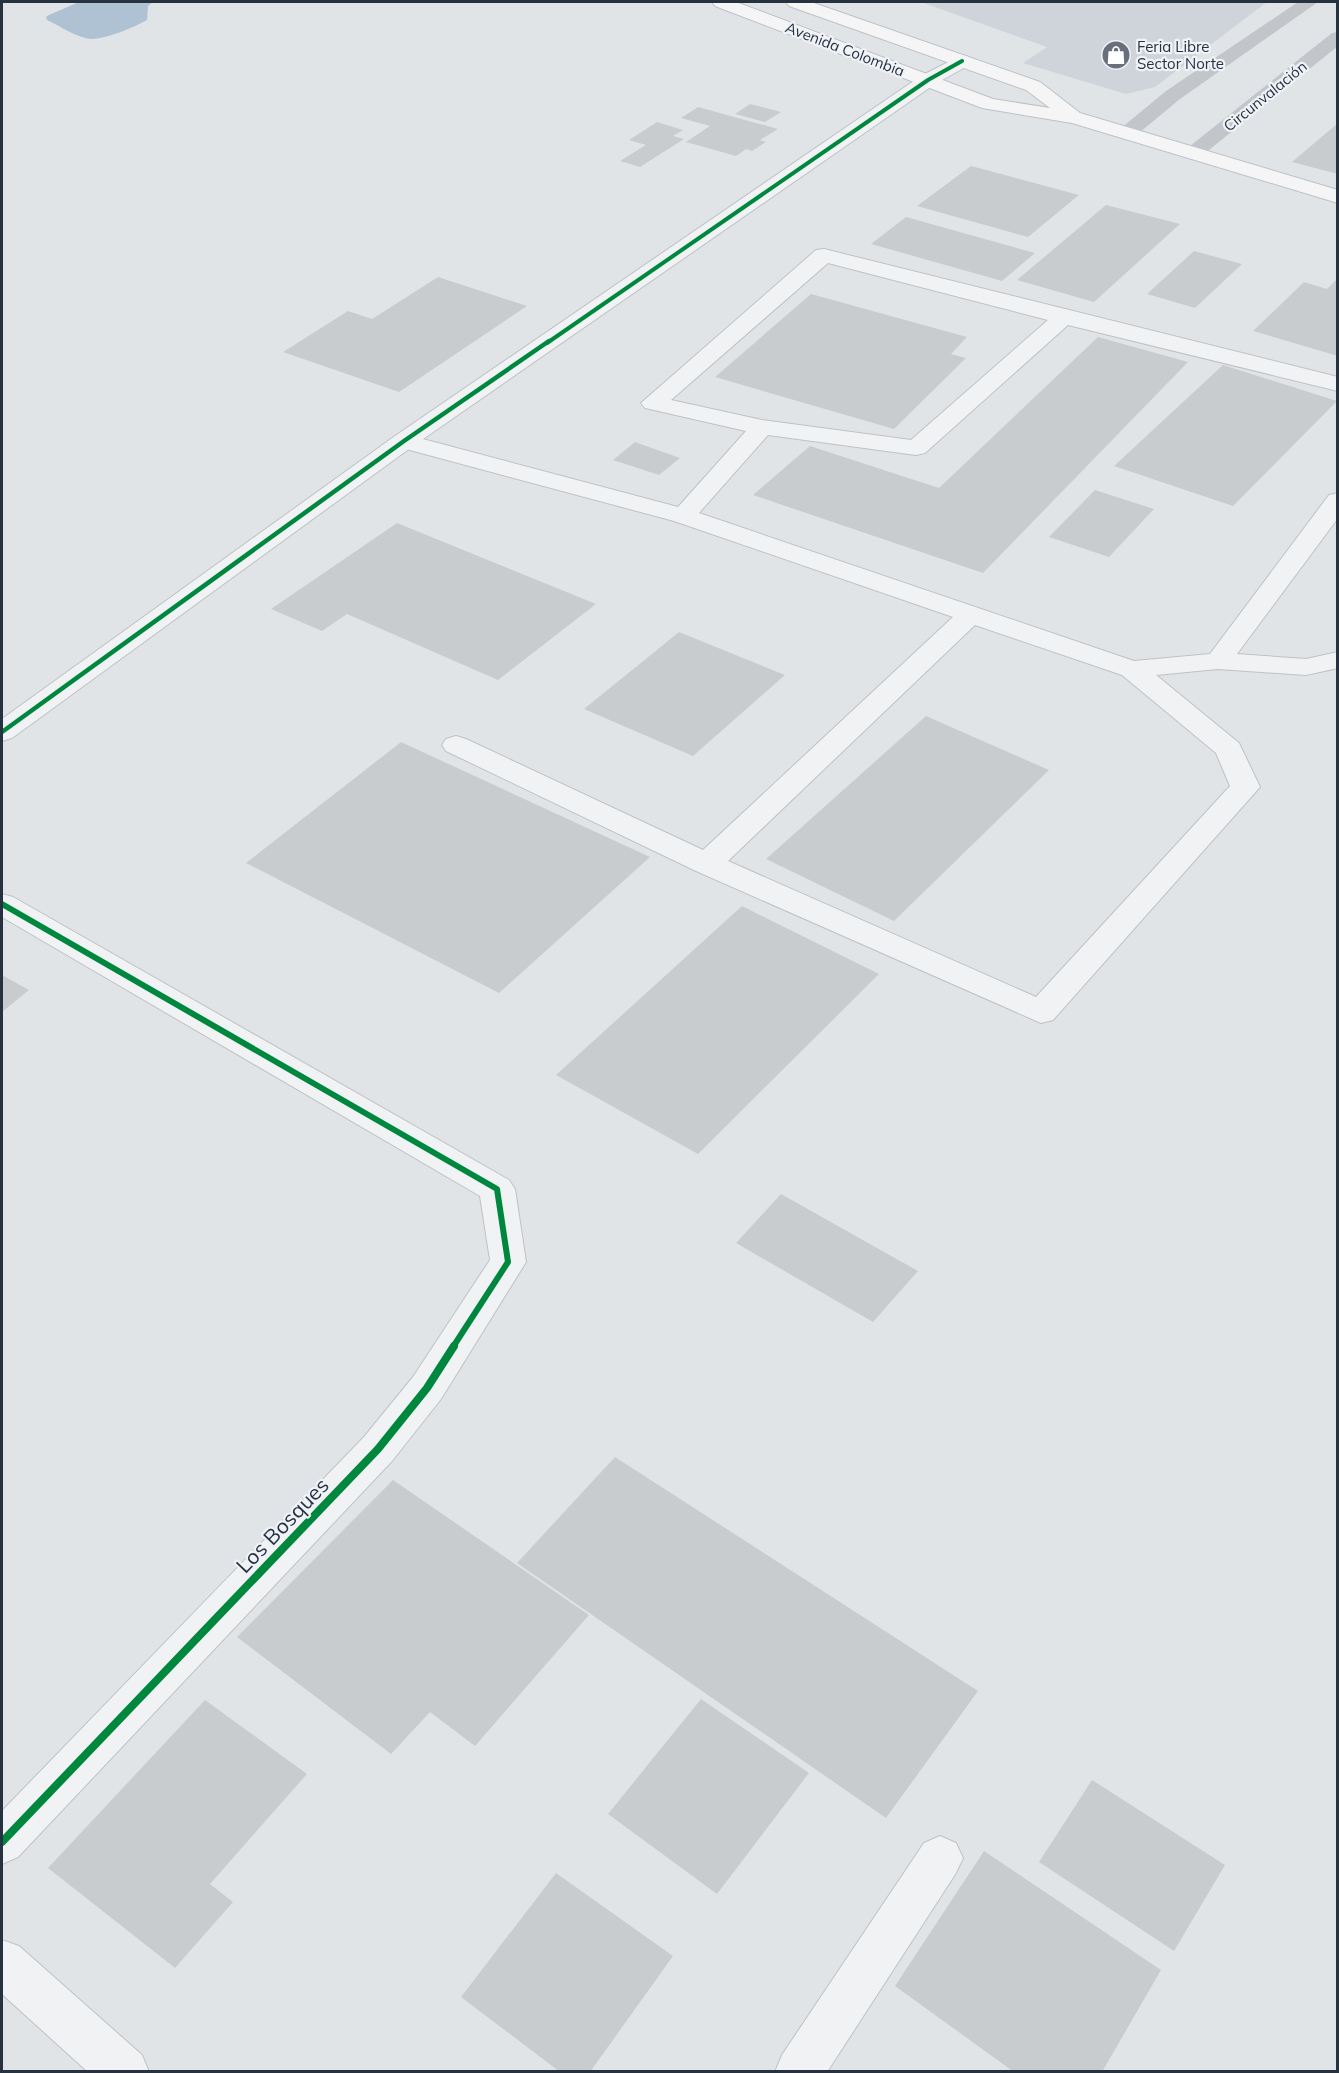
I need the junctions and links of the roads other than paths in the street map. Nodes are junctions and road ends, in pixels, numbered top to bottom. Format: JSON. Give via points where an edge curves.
{"nodes":[{"id":1,"x":721,"y":2,"type":"edge"},
{"id":2,"x":795,"y":2,"type":"edge"},
{"id":3,"x":1309,"y":2,"type":"edge"},
{"id":4,"x":1338,"y":37,"type":"edge"},
{"id":5,"x":962,"y":61,"type":"junction"},
{"id":6,"x":928,"y":80,"type":"junction"},
{"id":7,"x":1075,"y":118,"type":"junction"},
{"id":8,"x":1127,"y":133,"type":"junction"},
{"id":9,"x":1192,"y":154,"type":"junction"},
{"id":10,"x":1338,"y":197,"type":"edge"},
{"id":11,"x":1064,"y":317,"type":"junction"},
{"id":12,"x":1338,"y":384,"type":"edge"},
{"id":13,"x":762,"y":427,"type":"junction"},
{"id":14,"x":404,"y":441,"type":"junction"},
{"id":15,"x":1338,"y":500,"type":"edge"},
{"id":16,"x":683,"y":516,"type":"junction"},
{"id":17,"x":970,"y":615,"type":"junction"},
{"id":18,"x":1338,"y":660,"type":"edge"},
{"id":19,"x":1218,"y":661,"type":"junction"},
{"id":20,"x":1132,"y":669,"type":"junction"},
{"id":21,"x":2,"y":732,"type":"edge"},
{"id":22,"x":456,"y":745,"type":"dead end"},
{"id":23,"x":707,"y":864,"type":"junction"},
{"id":24,"x":2,"y":904,"type":"edge"},
{"id":25,"x":2,"y":1842,"type":"edge"},
{"id":26,"x":940,"y":1858,"type":"dead end"},
{"id":27,"x":2,"y":1963,"type":"edge"},
{"id":28,"x":125,"y":2072,"type":"edge"},
{"id":29,"x":799,"y":2072,"type":"edge"}],
"edges":[{"from":1,"to":6,"type":"main road","name":"Avenida Colombia"},
{"from":2,"to":5,"type":"main road","name":"Avenida Colombia"},
{"from":3,"to":8,"type":"main road","via":[[1173,95]]},
{"from":4,"to":9,"type":"main road","name":"Circunvalación"},
{"from":5,"to":6,"type":"street"},
{"from":5,"to":7,"type":"main road","name":"Avenida Colombia","via":[[1033,86]]},
{"from":6,"to":7,"type":"main road","name":"Avenida Colombia","via":[[989,104]]},
{"from":6,"to":14,"type":"street"},
{"from":7,"to":8,"type":"main road","name":"Avenida Colombia"},
{"from":8,"to":9,"type":"main road","name":"Avenida Colombia"},
{"from":9,"to":10,"type":"main road","name":"Avenida Colombia"},
{"from":11,"to":12,"type":"street"},
{"from":11,"to":13,"type":"street","via":[[916,448]]},
{"from":11,"to":13,"type":"street","via":[[824,255],[653,403]]},
{"from":13,"to":16,"type":"street"},
{"from":14,"to":16,"type":"street"},
{"from":14,"to":21,"type":"street"},
{"from":15,"to":19,"type":"street"},
{"from":16,"to":17,"type":"street"},
{"from":17,"to":20,"type":"street"},
{"from":17,"to":23,"type":"street"},
{"from":18,"to":19,"type":"street","via":[[1306,667]]},
{"from":19,"to":20,"type":"street"},
{"from":20,"to":23,"type":"street","via":[[1229,750],[1245,788],[1041,1012]]},
{"from":22,"to":23,"type":"street"},
{"from":24,"to":25,"type":"street","name":"Los Bosques","via":[[497,1189],[508,1262],[427,1388],[378,1449]]},
{"from":26,"to":29,"type":"street"},
{"from":27,"to":28,"type":"street"}]}
